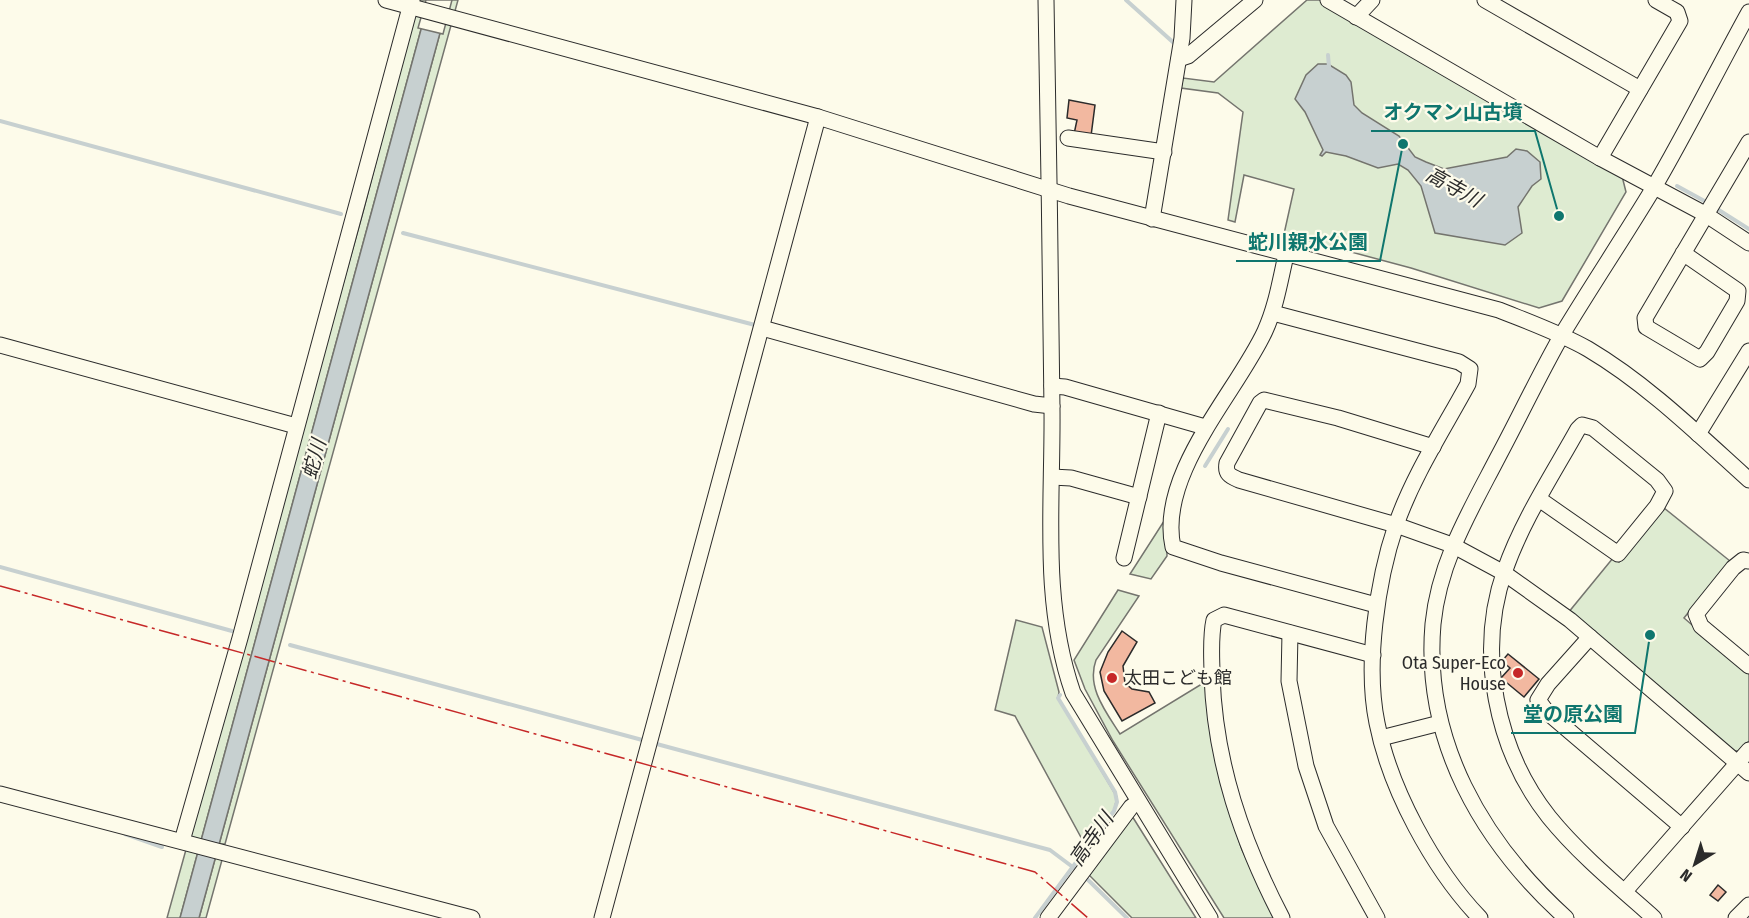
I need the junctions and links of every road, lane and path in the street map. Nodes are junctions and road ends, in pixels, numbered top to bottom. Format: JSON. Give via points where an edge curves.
{"nodes":[{"id":1,"x":386,"y":0,"type":"edge"},
{"id":2,"x":1046,"y":0,"type":"edge"},
{"id":3,"x":1184,"y":0,"type":"edge"},
{"id":4,"x":1255,"y":0,"type":"edge"},
{"id":5,"x":1328,"y":0,"type":"edge"},
{"id":6,"x":1372,"y":0,"type":"edge"},
{"id":7,"x":1485,"y":0,"type":"edge"},
{"id":8,"x":1656,"y":0,"type":"edge"},
{"id":9,"x":412,"y":5,"type":"edge"},
{"id":10,"x":1749,"y":12,"type":"edge"},
{"id":11,"x":1356,"y":17,"type":"junction"},
{"id":12,"x":1179,"y":59,"type":"junction"},
{"id":13,"x":1640,"y":88,"type":"junction"},
{"id":14,"x":818,"y":117,"type":"junction"},
{"id":15,"x":1068,"y":138,"type":"dead end"},
{"id":16,"x":1749,"y":142,"type":"edge"},
{"id":17,"x":1164,"y":152,"type":"junction"},
{"id":18,"x":1600,"y":158,"type":"junction"},
{"id":19,"x":1654,"y":188,"type":"junction"},
{"id":20,"x":1049,"y":190,"type":"junction"},
{"id":21,"x":1705,"y":214,"type":"junction"},
{"id":22,"x":1152,"y":219,"type":"junction"},
{"id":23,"x":1749,"y":243,"type":"edge"},
{"id":24,"x":1683,"y":253,"type":"junction"},
{"id":25,"x":1286,"y":255,"type":"junction"},
{"id":26,"x":1273,"y":313,"type":"junction"},
{"id":27,"x":762,"y":328,"type":"junction"},
{"id":28,"x":1562,"y":335,"type":"junction"},
{"id":29,"x":0,"y":345,"type":"edge"},
{"id":30,"x":1749,"y":351,"type":"edge"},
{"id":31,"x":1052,"y":386,"type":"junction"},
{"id":32,"x":1052,"y":406,"type":"junction"},
{"id":33,"x":1159,"y":413,"type":"junction"},
{"id":34,"x":296,"y":426,"type":"junction"},
{"id":35,"x":1205,"y":427,"type":"junction"},
{"id":36,"x":1698,"y":434,"type":"junction"},
{"id":37,"x":1433,"y":447,"type":"junction"},
{"id":38,"x":1052,"y":477,"type":"junction"},
{"id":39,"x":1749,"y":480,"type":"edge"},
{"id":40,"x":1139,"y":497,"type":"junction"},
{"id":41,"x":1539,"y":499,"type":"junction"},
{"id":42,"x":1396,"y":525,"type":"junction"},
{"id":43,"x":1452,"y":545,"type":"junction"},
{"id":44,"x":1125,"y":558,"type":"dead end"},
{"id":45,"x":1749,"y":561,"type":"edge"},
{"id":46,"x":1504,"y":573,"type":"junction"},
{"id":47,"x":1376,"y":605,"type":"junction"},
{"id":48,"x":1290,"y":633,"type":"junction"},
{"id":49,"x":1590,"y":637,"type":"junction"},
{"id":50,"x":1373,"y":655,"type":"junction"},
{"id":51,"x":1749,"y":666,"type":"edge"},
{"id":52,"x":1440,"y":723,"type":"junction"},
{"id":53,"x":1381,"y":738,"type":"junction"},
{"id":54,"x":1749,"y":750,"type":"edge"},
{"id":55,"x":1744,"y":768,"type":"edge"},
{"id":56,"x":0,"y":794,"type":"edge"},
{"id":57,"x":1138,"y":802,"type":"junction"},
{"id":58,"x":1682,"y":827,"type":"junction"},
{"id":59,"x":184,"y":842,"type":"junction"},
{"id":60,"x":1625,"y":891,"type":"junction"},
{"id":61,"x":1749,"y":904,"type":"edge"},
{"id":62,"x":472,"y":918,"type":"edge"},
{"id":63,"x":602,"y":918,"type":"edge"},
{"id":64,"x":1048,"y":918,"type":"edge"},
{"id":65,"x":1210,"y":918,"type":"edge"},
{"id":66,"x":1282,"y":918,"type":"edge"},
{"id":67,"x":1377,"y":918,"type":"edge"},
{"id":68,"x":1480,"y":918,"type":"edge"},
{"id":69,"x":1566,"y":918,"type":"edge"},
{"id":70,"x":1654,"y":918,"type":"edge"},
{"id":71,"x":1736,"y":918,"type":"edge"}],
"edges":[{"from":1,"to":9,"type":"street"},
{"from":2,"to":20,"type":"street"},
{"from":3,"to":12,"type":"street"},
{"from":4,"to":12,"type":"street","via":[[1188,56]]},
{"from":5,"to":11,"type":"street"},
{"from":6,"to":11,"type":"street"},
{"from":7,"to":13,"type":"street"},
{"from":8,"to":13,"type":"street","via":[[1677,12],[1680,21]]},
{"from":9,"to":14,"type":"street"},
{"from":9,"to":34,"type":"street"},
{"from":10,"to":19,"type":"street"},
{"from":11,"to":18,"type":"street"},
{"from":12,"to":17,"type":"street"},
{"from":13,"to":18,"type":"street"},
{"from":14,"to":20,"type":"street"},
{"from":14,"to":27,"type":"street"},
{"from":15,"to":17,"type":"street"},
{"from":16,"to":21,"type":"street"},
{"from":17,"to":22,"type":"street"},
{"from":18,"to":19,"type":"street"},
{"from":19,"to":21,"type":"street"},
{"from":19,"to":28,"type":"street"},
{"from":20,"to":22,"type":"street"},
{"from":20,"to":31,"type":"street"},
{"from":21,"to":23,"type":"street"},
{"from":21,"to":24,"type":"street"},
{"from":22,"to":25,"type":"street"},
{"from":24,"to":24,"type":"street","via":[[1644,323],[1700,359],[1737,302],[1738,291]]},
{"from":25,"to":26,"type":"street"},
{"from":25,"to":28,"type":"street","via":[[1468,300]]},
{"from":26,"to":35,"type":"street","via":[[1254,353]]},
{"from":26,"to":37,"type":"street","via":[[1467,365],[1471,376]]},
{"from":27,"to":32,"type":"street"},
{"from":27,"to":63,"type":"street"},
{"from":28,"to":36,"type":"street","via":[[1620,371]]},
{"from":28,"to":43,"type":"street"},
{"from":29,"to":34,"type":"street"},
{"from":30,"to":36,"type":"street"},
{"from":31,"to":32,"type":"street"},
{"from":31,"to":33,"type":"street"},
{"from":32,"to":38,"type":"street"},
{"from":33,"to":35,"type":"street"},
{"from":33,"to":40,"type":"street"},
{"from":34,"to":59,"type":"street"},
{"from":35,"to":47,"type":"street","via":[[1188,461],[1174,504],[1173,547]]},
{"from":36,"to":39,"type":"street"},
{"from":37,"to":42,"type":"street"},
{"from":37,"to":42,"type":"street","via":[[1264,400],[1227,463],[1229,476],[1239,480]]},
{"from":38,"to":40,"type":"street","via":[[1071,478]]},
{"from":38,"to":57,"type":"street","via":[[1050,565],[1063,663],[1073,693]]},
{"from":40,"to":44,"type":"street"},
{"from":41,"to":41,"type":"street","via":[[1618,554],[1665,491],[1657,480],[1593,428],[1582,425]]},
{"from":41,"to":46,"type":"street"},
{"from":42,"to":43,"type":"street"},
{"from":42,"to":47,"type":"street"},
{"from":43,"to":46,"type":"street"},
{"from":43,"to":52,"type":"street","via":[[1433,623]]},
{"from":45,"to":51,"type":"street","via":[[1743,560],[1733,568],[1696,614],[1701,626]]},
{"from":46,"to":49,"type":"street"},
{"from":46,"to":60,"type":"street","via":[[1491,651],[1496,702],[1506,735],[1518,766],[1548,815]]},
{"from":47,"to":50,"type":"street"},
{"from":48,"to":50,"type":"street"},
{"from":48,"to":66,"type":"street","via":[[1224,615],[1218,616],[1212,628],[1213,693],[1224,772],[1249,850]]},
{"from":48,"to":67,"type":"street","via":[[1289,681],[1306,766],[1326,826]]},
{"from":49,"to":55,"type":"street"},
{"from":49,"to":58,"type":"street","via":[[1538,700],[1546,712]]},
{"from":50,"to":53,"type":"street"},
{"from":52,"to":53,"type":"street"},
{"from":52,"to":69,"type":"street","via":[[1462,782],[1504,854]]},
{"from":53,"to":68,"type":"street","via":[[1396,784],[1426,844]]},
{"from":54,"to":55,"type":"street"},
{"from":55,"to":58,"type":"street"},
{"from":56,"to":59,"type":"street"},
{"from":57,"to":64,"type":"street"},
{"from":57,"to":65,"type":"street"},
{"from":58,"to":60,"type":"street"},
{"from":59,"to":62,"type":"street"},
{"from":60,"to":70,"type":"street"},
{"from":61,"to":71,"type":"street"}]}
